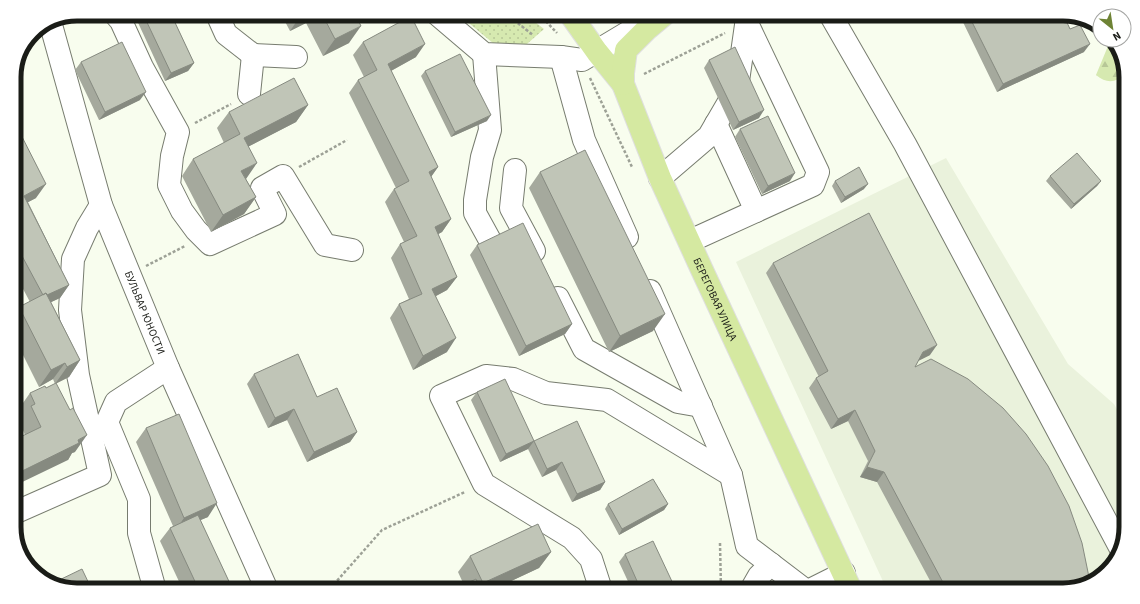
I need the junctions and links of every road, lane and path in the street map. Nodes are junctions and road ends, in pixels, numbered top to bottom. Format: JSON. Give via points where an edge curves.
{"nodes":[{"id":1,"x":121,"y":21,"type":"edge"},
{"id":2,"x":220,"y":21,"type":"edge"},
{"id":3,"x":445,"y":21,"type":"edge"},
{"id":4,"x":575,"y":21,"type":"edge"},
{"id":5,"x":647,"y":21,"type":"edge"},
{"id":6,"x":657,"y":21,"type":"edge"},
{"id":7,"x":742,"y":21,"type":"edge"},
{"id":8,"x":746,"y":21,"type":"edge"},
{"id":9,"x":749,"y":21,"type":"edge"},
{"id":10,"x":834,"y":21,"type":"edge"},
{"id":11,"x":52,"y":27,"type":"edge"},
{"id":12,"x":597,"y":52,"type":"junction"},
{"id":13,"x":484,"y":54,"type":"junction"},
{"id":14,"x":253,"y":55,"type":"junction"},
{"id":15,"x":296,"y":57,"type":"dead end"},
{"id":16,"x":561,"y":57,"type":"junction"},
{"id":17,"x":623,"y":84,"type":"junction"},
{"id":18,"x":250,"y":94,"type":"joint"},
{"id":19,"x":716,"y":124,"type":"junction"},
{"id":20,"x":178,"y":132,"type":"junction"},
{"id":21,"x":347,"y":140,"type":"dead end"},
{"id":22,"x":514,"y":170,"type":"dead end"},
{"id":23,"x":283,"y":176,"type":"junction"},
{"id":24,"x":660,"y":178,"type":"junction"},
{"id":25,"x":101,"y":205,"type":"junction"},
{"id":26,"x":756,"y":211,"type":"junction"},
{"id":27,"x":203,"y":237,"type":"junction"},
{"id":28,"x":690,"y":241,"type":"junction"},
{"id":29,"x":492,"y":244,"type":"edge"},
{"id":30,"x":352,"y":250,"type":"dead end"},
{"id":31,"x":130,"y":275,"type":"junction"},
{"id":32,"x":168,"y":368,"type":"junction"},
{"id":33,"x":701,"y":406,"type":"junction"},
{"id":34,"x":731,"y":475,"type":"junction"},
{"id":35,"x":484,"y":484,"type":"junction"},
{"id":36,"x":21,"y":510,"type":"edge"},
{"id":37,"x":1117,"y":541,"type":"edge"},
{"id":38,"x":720,"y":543,"type":"dead end"},
{"id":39,"x":771,"y":564,"type":"junction"},
{"id":40,"x":847,"y":582,"type":"edge"},
{"id":41,"x":153,"y":583,"type":"edge"},
{"id":42,"x":264,"y":583,"type":"edge"},
{"id":43,"x":336,"y":583,"type":"edge"},
{"id":44,"x":599,"y":583,"type":"edge"},
{"id":45,"x":721,"y":583,"type":"edge"},
{"id":46,"x":755,"y":583,"type":"edge"},
{"id":47,"x":796,"y":583,"type":"edge"}],
"edges":[{"from":1,"to":20,"type":"street","via":[[142,67]]},
{"from":2,"to":14,"type":"street","via":[[226,34]]},
{"from":3,"to":13,"type":"street"},
{"from":4,"to":12,"type":"main road","name":"БЕРЕГОВАЯ УЛИЦА"},
{"from":5,"to":12,"type":"street"},
{"from":6,"to":17,"type":"main road","via":[[626,50]]},
{"from":7,"to":17,"type":"path","via":[[726,33]]},
{"from":8,"to":19,"type":"street","via":[[736,88]]},
{"from":9,"to":26,"type":"street","via":[[818,172],[813,185]]},
{"from":10,"to":37,"type":"street","via":[[905,144]]},
{"from":11,"to":25,"type":"street","name":"БУЛЬВАР ЮНОСТИ"},
{"from":12,"to":16,"type":"street","via":[[582,60]]},
{"from":12,"to":17,"type":"main road","name":"БЕРЕГОВАЯ УЛИЦА"},
{"from":13,"to":16,"type":"street"},
{"from":13,"to":29,"type":"street","via":[[490,130],[482,157],[475,213]]},
{"from":14,"to":15,"type":"street"},
{"from":14,"to":18,"type":"street"},
{"from":16,"to":33,"type":"street","via":[[584,140]]},
{"from":17,"to":24,"type":"main road","name":"БЕРЕГОВАЯ УЛИЦА"},
{"from":18,"to":20,"type":"path"},
{"from":19,"to":24,"type":"street","via":[[709,136]]},
{"from":19,"to":26,"type":"street"},
{"from":20,"to":27,"type":"street","via":[[169,185],[182,211]]},
{"from":21,"to":23,"type":"path"},
{"from":22,"to":33,"type":"street","via":[[511,208],[584,349],[678,402]]},
{"from":23,"to":27,"type":"street","via":[[262,188],[275,214],[210,244]]},
{"from":23,"to":30,"type":"street","via":[[325,246]]},
{"from":24,"to":28,"type":"main road","name":"БЕРЕГОВАЯ УЛИЦА"},
{"from":25,"to":31,"type":"street","name":"БУЛЬВАР ЮНОСТИ"},
{"from":25,"to":36,"type":"street","via":[[73,259],[70,310],[78,375],[100,475]]},
{"from":26,"to":28,"type":"street"},
{"from":27,"to":31,"type":"path"},
{"from":28,"to":40,"type":"main road","name":"БЕРЕГОВАЯ УЛИЦА"},
{"from":31,"to":32,"type":"street","name":"БУЛЬВАР ЮНОСТИ"},
{"from":32,"to":41,"type":"street","via":[[116,402],[107,422],[139,499],[139,533]]},
{"from":32,"to":42,"type":"street","name":"БУЛЬВАР ЮНОСТИ"},
{"from":33,"to":34,"type":"street"},
{"from":34,"to":35,"type":"street","via":[[607,400],[546,393],[513,379],[486,376],[442,396]]},
{"from":34,"to":39,"type":"street","via":[[747,546]]},
{"from":35,"to":43,"type":"path","via":[[382,530]]},
{"from":35,"to":44,"type":"street","via":[[572,538],[591,559]]},
{"from":38,"to":45,"type":"path"},
{"from":39,"to":46,"type":"street"},
{"from":39,"to":47,"type":"street"}]}
